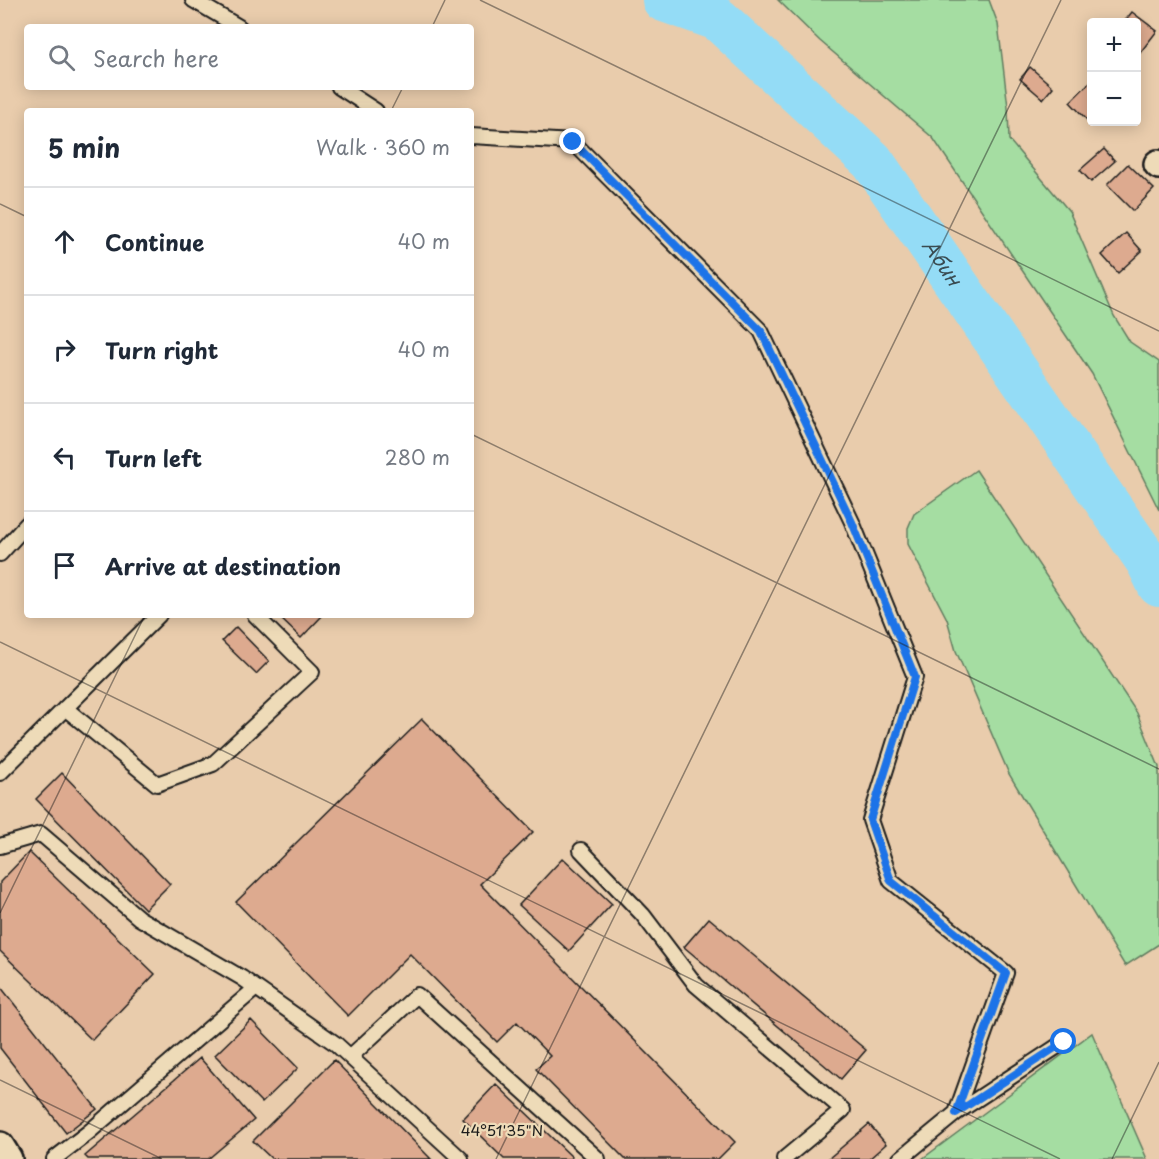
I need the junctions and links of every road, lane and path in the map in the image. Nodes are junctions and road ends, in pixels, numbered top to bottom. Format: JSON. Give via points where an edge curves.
{"nodes":[{"id":1,"x":193,"y":0,"type":"edge"},
{"id":2,"x":234,"y":24,"type":"edge"},
{"id":3,"x":344,"y":90,"type":"edge"},
{"id":4,"x":371,"y":108,"type":"edge"},
{"id":5,"x":474,"y":136,"type":"edge"},
{"id":6,"x":24,"y":527,"type":"edge"},
{"id":7,"x":0,"y":554,"type":"edge"},
{"id":8,"x":156,"y":618,"type":"edge"},
{"id":9,"x":258,"y":618,"type":"edge"},
{"id":10,"x":65,"y":708,"type":"junction"},
{"id":11,"x":0,"y":773,"type":"edge"},
{"id":12,"x":0,"y":846,"type":"edge"},
{"id":13,"x":580,"y":850,"type":"dead end"},
{"id":14,"x":256,"y":988,"type":"junction"},
{"id":15,"x":1064,"y":1042,"type":"dead end"},
{"id":16,"x":350,"y":1057,"type":"junction"},
{"id":17,"x":956,"y":1113,"type":"junction"},
{"id":18,"x":0,"y":1146,"type":"edge"},
{"id":19,"x":8,"y":1159,"type":"edge"},
{"id":20,"x":54,"y":1159,"type":"edge"},
{"id":21,"x":461,"y":1159,"type":"edge"},
{"id":22,"x":598,"y":1159,"type":"edge"},
{"id":23,"x":784,"y":1159,"type":"edge"},
{"id":24,"x":900,"y":1159,"type":"edge"}],
"edges":[{"from":1,"to":2,"type":"lane"},
{"from":3,"to":4,"type":"lane"},
{"from":5,"to":17,"type":"lane","via":[[573,142],[761,331],[852,522],[915,677],[870,820],[891,881],[1006,973]]},
{"from":6,"to":7,"type":"lane"},
{"from":8,"to":10,"type":"lane"},
{"from":9,"to":10,"type":"lane","via":[[312,672],[213,764],[158,784]]},
{"from":10,"to":11,"type":"lane"},
{"from":12,"to":14,"type":"lane","via":[[41,834],[139,918]]},
{"from":13,"to":23,"type":"lane","via":[[644,915],[696,984],[843,1110]]},
{"from":14,"to":16,"type":"lane"},
{"from":14,"to":20,"type":"lane"},
{"from":15,"to":17,"type":"lane"},
{"from":16,"to":21,"type":"lane"},
{"from":16,"to":22,"type":"lane","via":[[417,995]]},
{"from":17,"to":24,"type":"lane"},
{"from":18,"to":19,"type":"street"}]}
